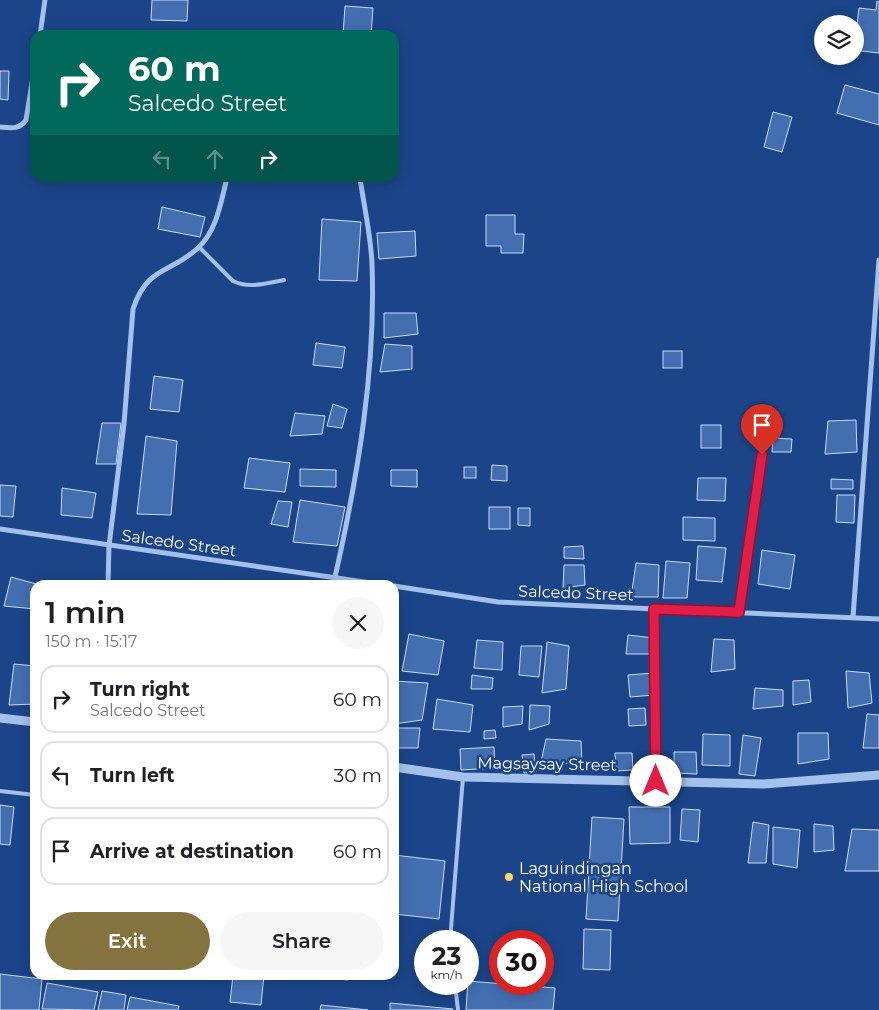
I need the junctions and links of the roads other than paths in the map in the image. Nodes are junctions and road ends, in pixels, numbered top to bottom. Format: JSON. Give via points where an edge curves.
{"nodes":[{"id":1,"x":46,"y":0,"type":"edge"},
{"id":2,"x":41,"y":30,"type":"edge"},
{"id":3,"x":30,"y":96,"type":"edge"},
{"id":4,"x":0,"y":127,"type":"edge"},
{"id":5,"x":226,"y":182,"type":"edge"},
{"id":6,"x":361,"y":182,"type":"edge"},
{"id":7,"x":199,"y":247,"type":"junction"},
{"id":8,"x":879,"y":260,"type":"edge"},
{"id":9,"x":284,"y":280,"type":"dead end"},
{"id":10,"x":762,"y":455,"type":"dead end"},
{"id":11,"x":0,"y":529,"type":"edge"},
{"id":12,"x":109,"y":546,"type":"junction"},
{"id":13,"x":335,"y":577,"type":"junction"},
{"id":14,"x":108,"y":580,"type":"edge"},
{"id":15,"x":354,"y":580,"type":"edge"},
{"id":16,"x":399,"y":587,"type":"edge"},
{"id":17,"x":654,"y":609,"type":"junction"},
{"id":18,"x":739,"y":612,"type":"junction"},
{"id":19,"x":853,"y":617,"type":"junction"},
{"id":20,"x":879,"y":619,"type":"edge"},
{"id":21,"x":0,"y":718,"type":"edge"},
{"id":22,"x":30,"y":721,"type":"edge"},
{"id":23,"x":399,"y":768,"type":"edge"},
{"id":24,"x":879,"y":775,"type":"edge"},
{"id":25,"x":463,"y":777,"type":"junction"},
{"id":26,"x":656,"y":781,"type":"junction"},
{"id":27,"x":0,"y":791,"type":"edge"},
{"id":28,"x":30,"y":794,"type":"edge"},
{"id":29,"x":451,"y":930,"type":"edge"},
{"id":30,"x":456,"y":995,"type":"edge"},
{"id":31,"x":458,"y":1010,"type":"edge"}],
"edges":[{"from":1,"to":2,"type":"street"},
{"from":3,"to":4,"type":"street","via":[[22,126]]},
{"from":5,"to":7,"type":"street","via":[[211,232]]},
{"from":6,"to":13,"type":"street","via":[[372,263],[372,324],[364,423],[352,503]]},
{"from":7,"to":9,"type":"lane","via":[[240,284],[248,286]]},
{"from":7,"to":12,"type":"street","via":[[186,258],[152,276],[139,291],[133,309],[124,424]]},
{"from":8,"to":19,"type":"street"},
{"from":10,"to":18,"type":"street"},
{"from":11,"to":12,"type":"street","name":"Salcedo Street"},
{"from":12,"to":13,"type":"street","name":"Salcedo Street"},
{"from":12,"to":14,"type":"street"},
{"from":13,"to":15,"type":"street","name":"Salcedo Street"},
{"from":16,"to":17,"type":"street","name":"Salcedo Street","via":[[498,602]]},
{"from":17,"to":18,"type":"street","name":"Salcedo Street"},
{"from":17,"to":26,"type":"street"},
{"from":18,"to":19,"type":"street","name":"Salcedo Street"},
{"from":19,"to":20,"type":"street","name":"Salcedo Street"},
{"from":21,"to":22,"type":"street"},
{"from":23,"to":25,"type":"street","name":"Magsaysay Street"},
{"from":24,"to":26,"type":"street","name":"Magsaysay Street","via":[[764,784]]},
{"from":25,"to":26,"type":"street","name":"Magsaysay Street"},
{"from":25,"to":29,"type":"lane"},
{"from":27,"to":28,"type":"lane"},
{"from":30,"to":31,"type":"lane"}]}
